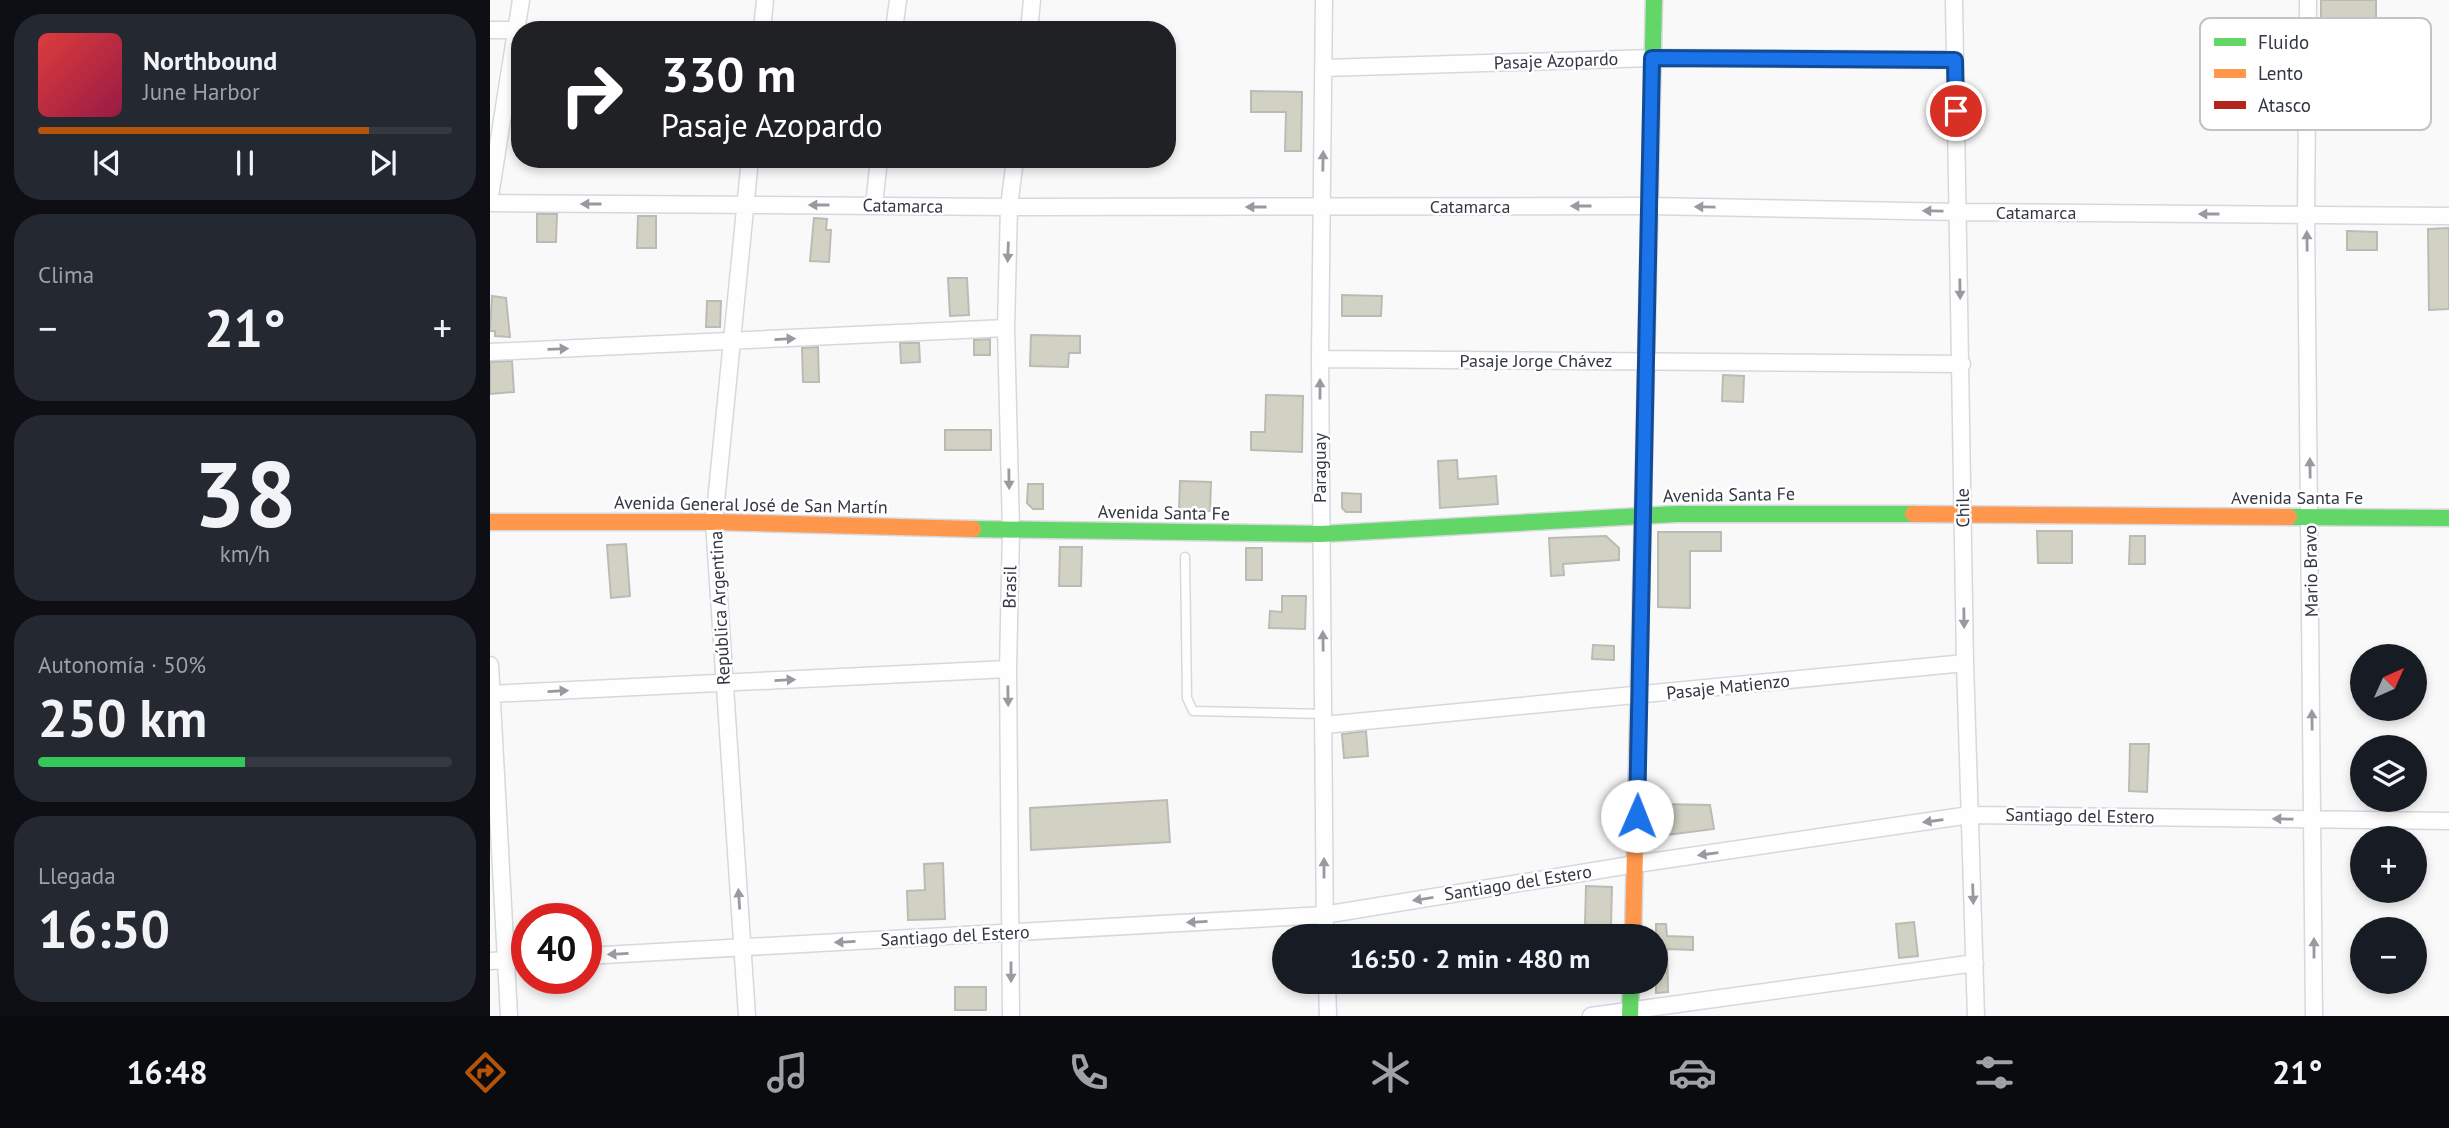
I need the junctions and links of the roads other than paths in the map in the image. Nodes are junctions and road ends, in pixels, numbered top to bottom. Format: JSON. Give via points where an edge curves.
{"nodes":[{"id":1,"x":521,"y":0,"type":"edge"},
{"id":2,"x":765,"y":0,"type":"edge"},
{"id":3,"x":898,"y":0,"type":"edge"},
{"id":4,"x":1032,"y":0,"type":"edge"},
{"id":5,"x":1324,"y":0,"type":"edge"},
{"id":6,"x":1654,"y":0,"type":"edge"},
{"id":7,"x":1954,"y":0,"type":"edge"},
{"id":8,"x":2308,"y":0,"type":"edge"},
{"id":9,"x":2308,"y":18,"type":"edge"},
{"id":10,"x":518,"y":21,"type":"edge"},
{"id":11,"x":763,"y":21,"type":"edge"},
{"id":12,"x":895,"y":21,"type":"edge"},
{"id":13,"x":1030,"y":21,"type":"edge"},
{"id":14,"x":490,"y":30,"type":"edge"},
{"id":15,"x":511,"y":30,"type":"edge"},
{"id":16,"x":1652,"y":58,"type":"junction"},
{"id":17,"x":1955,"y":60,"type":"junction"},
{"id":18,"x":511,"y":62,"type":"edge"},
{"id":19,"x":1325,"y":68,"type":"junction"},
{"id":20,"x":2307,"y":130,"type":"edge"},
{"id":21,"x":749,"y":168,"type":"edge"},
{"id":22,"x":878,"y":168,"type":"edge"},
{"id":23,"x":1013,"y":168,"type":"edge"},
{"id":24,"x":490,"y":196,"type":"edge"},
{"id":25,"x":490,"y":203,"type":"edge"},
{"id":26,"x":745,"y":205,"type":"junction"},
{"id":27,"x":874,"y":205,"type":"junction"},
{"id":28,"x":1650,"y":206,"type":"junction"},
{"id":29,"x":1322,"y":207,"type":"junction"},
{"id":30,"x":1009,"y":208,"type":"junction"},
{"id":31,"x":1959,"y":212,"type":"junction"},
{"id":32,"x":2306,"y":215,"type":"junction"},
{"id":33,"x":2449,"y":216,"type":"edge"},
{"id":34,"x":1006,"y":328,"type":"junction"},
{"id":35,"x":730,"y":342,"type":"junction"},
{"id":36,"x":490,"y":352,"type":"edge"},
{"id":37,"x":1320,"y":359,"type":"junction"},
{"id":38,"x":1646,"y":362,"type":"junction"},
{"id":39,"x":1962,"y":364,"type":"junction"},
{"id":40,"x":1963,"y":514,"type":"junction"},
{"id":41,"x":1643,"y":515,"type":"junction"},
{"id":42,"x":2310,"y":518,"type":"junction"},
{"id":43,"x":2449,"y":518,"type":"edge"},
{"id":44,"x":490,"y":522,"type":"edge"},
{"id":45,"x":714,"y":522,"type":"junction"},
{"id":46,"x":1011,"y":530,"type":"junction"},
{"id":47,"x":1321,"y":534,"type":"junction"},
{"id":48,"x":1185,"y":557,"type":"dead end"},
{"id":49,"x":1965,"y":663,"type":"junction"},
{"id":50,"x":490,"y":665,"type":"edge"},
{"id":51,"x":1008,"y":668,"type":"junction"},
{"id":52,"x":724,"y":683,"type":"junction"},
{"id":53,"x":491,"y":694,"type":"edge"},
{"id":54,"x":1639,"y":696,"type":"junction"},
{"id":55,"x":1324,"y":719,"type":"junction"},
{"id":56,"x":1970,"y":815,"type":"junction"},
{"id":57,"x":2314,"y":819,"type":"junction"},
{"id":58,"x":2449,"y":821,"type":"edge"},
{"id":59,"x":1636,"y":864,"type":"junction"},
{"id":60,"x":1324,"y":915,"type":"junction"},
{"id":61,"x":1324,"y":924,"type":"edge"},
{"id":62,"x":1634,"y":924,"type":"edge"},
{"id":63,"x":1012,"y":933,"type":"junction"},
{"id":64,"x":743,"y":947,"type":"junction"},
{"id":65,"x":602,"y":955,"type":"edge"},
{"id":66,"x":498,"y":961,"type":"edge"},
{"id":67,"x":1975,"y":963,"type":"junction"},
{"id":68,"x":1327,"y":994,"type":"edge"},
{"id":69,"x":1631,"y":994,"type":"edge"},
{"id":70,"x":1630,"y":1013,"type":"edge"},
{"id":71,"x":509,"y":1016,"type":"edge"},
{"id":72,"x":747,"y":1016,"type":"edge"},
{"id":73,"x":1011,"y":1016,"type":"edge"},
{"id":74,"x":1328,"y":1016,"type":"edge"},
{"id":75,"x":1591,"y":1016,"type":"edge"},
{"id":76,"x":1976,"y":1016,"type":"edge"},
{"id":77,"x":2314,"y":1016,"type":"edge"}],
"edges":[{"from":1,"to":10,"type":"street"},
{"from":2,"to":11,"type":"street"},
{"from":3,"to":12,"type":"street"},
{"from":4,"to":13,"type":"street"},
{"from":5,"to":19,"type":"street","name":"Paraguay"},
{"from":6,"to":16,"type":"street"},
{"from":7,"to":17,"type":"street","name":"Chile"},
{"from":8,"to":9,"type":"street","name":"Mario Bravo"},
{"from":14,"to":15,"type":"street"},
{"from":16,"to":17,"type":"street","name":"Pasaje Azopardo"},
{"from":16,"to":19,"type":"street","name":"Pasaje Azopardo"},
{"from":16,"to":28,"type":"street"},
{"from":17,"to":31,"type":"street","name":"Chile"},
{"from":18,"to":24,"type":"street"},
{"from":29,"to":19,"type":"street","name":"Paraguay","one_way":true},
{"from":20,"to":32,"type":"street","name":"Mario Bravo"},
{"from":21,"to":26,"type":"street","name":"República Argentina"},
{"from":22,"to":27,"type":"street"},
{"from":23,"to":30,"type":"street","name":"Brasil"},
{"from":26,"to":25,"type":"street","name":"Catamarca","one_way":true},
{"from":27,"to":26,"type":"street","name":"Catamarca","one_way":true},
{"from":26,"to":35,"type":"street","name":"República Argentina"},
{"from":27,"to":30,"type":"street","name":"Catamarca"},
{"from":28,"to":29,"type":"street","name":"Catamarca","one_way":true},
{"from":31,"to":28,"type":"street","name":"Catamarca","one_way":true},
{"from":28,"to":38,"type":"street"},
{"from":29,"to":30,"type":"street","name":"Catamarca","one_way":true},
{"from":29,"to":37,"type":"street","name":"Paraguay"},
{"from":30,"to":34,"type":"street","name":"Brasil","one_way":true},
{"from":32,"to":31,"type":"street","name":"Catamarca","one_way":true},
{"from":31,"to":39,"type":"street","name":"Chile","one_way":true},
{"from":32,"to":33,"type":"street","name":"Catamarca"},
{"from":42,"to":32,"type":"street","name":"Mario Bravo","one_way":true},
{"from":35,"to":34,"type":"street","one_way":true},
{"from":34,"to":46,"type":"street","name":"Brasil","one_way":true},
{"from":36,"to":35,"type":"street","one_way":true},
{"from":35,"to":45,"type":"street","name":"República Argentina"},
{"from":37,"to":38,"type":"street","name":"Pasaje Jorge Chávez"},
{"from":47,"to":37,"type":"street","name":"Paraguay","one_way":true},
{"from":38,"to":39,"type":"street","name":"Pasaje Jorge Chávez"},
{"from":38,"to":41,"type":"street"},
{"from":39,"to":40,"type":"street","name":"Chile"},
{"from":40,"to":41,"type":"street","name":"Avenida Santa Fe"},
{"from":40,"to":42,"type":"street","name":"Avenida Santa Fe"},
{"from":40,"to":49,"type":"street","name":"Chile","one_way":true},
{"from":41,"to":47,"type":"street","name":"Avenida Santa Fe"},
{"from":41,"to":54,"type":"street"},
{"from":42,"to":43,"type":"street","name":"Avenida Santa Fe"},
{"from":57,"to":42,"type":"street","name":"Mario Bravo","one_way":true},
{"from":44,"to":45,"type":"street","name":"Avenida General José de San Martín"},
{"from":45,"to":46,"type":"street","name":"Avenida General José de San Martín"},
{"from":45,"to":52,"type":"street","name":"República Argentina"},
{"from":46,"to":47,"type":"street","name":"Avenida Santa Fe"},
{"from":46,"to":51,"type":"street","name":"Brasil"},
{"from":55,"to":47,"type":"street","name":"Paraguay","one_way":true},
{"from":48,"to":55,"type":"lane","via":[[1187,698],[1193,711]]},
{"from":49,"to":54,"type":"street","name":"Pasaje Matienzo"},
{"from":49,"to":56,"type":"street","name":"Chile"},
{"from":50,"to":53,"type":"street"},
{"from":52,"to":51,"type":"street","one_way":true},
{"from":51,"to":63,"type":"street","name":"Brasil","one_way":true},
{"from":53,"to":52,"type":"street","one_way":true},
{"from":64,"to":52,"type":"street","name":"República Argentina","one_way":true},
{"from":53,"to":66,"type":"street"},
{"from":54,"to":55,"type":"street","name":"Pasaje Matienzo"},
{"from":54,"to":59,"type":"street"},
{"from":60,"to":55,"type":"street","name":"Paraguay","one_way":true},
{"from":57,"to":56,"type":"street","name":"Santiago del Estero","one_way":true},
{"from":56,"to":59,"type":"street","name":"Santiago del Estero","one_way":true},
{"from":56,"to":67,"type":"street","name":"Chile","one_way":true},
{"from":57,"to":58,"type":"street","name":"Santiago del Estero"},
{"from":77,"to":57,"type":"street","name":"Mario Bravo","one_way":true},
{"from":59,"to":60,"type":"street","name":"Santiago del Estero","one_way":true},
{"from":59,"to":62,"type":"street"},
{"from":60,"to":61,"type":"street","name":"Paraguay"},
{"from":60,"to":63,"type":"street","name":"Santiago del Estero","one_way":true},
{"from":63,"to":64,"type":"street","name":"Santiago del Estero","one_way":true},
{"from":63,"to":73,"type":"street","name":"Brasil","one_way":true},
{"from":64,"to":65,"type":"street","name":"Santiago del Estero","one_way":true},
{"from":64,"to":72,"type":"street","name":"República Argentina"},
{"from":66,"to":71,"type":"street"},
{"from":67,"to":70,"type":"street"},
{"from":67,"to":76,"type":"street","name":"Chile"},
{"from":68,"to":74,"type":"street"},
{"from":69,"to":70,"type":"street"},
{"from":70,"to":75,"type":"street"}]}
